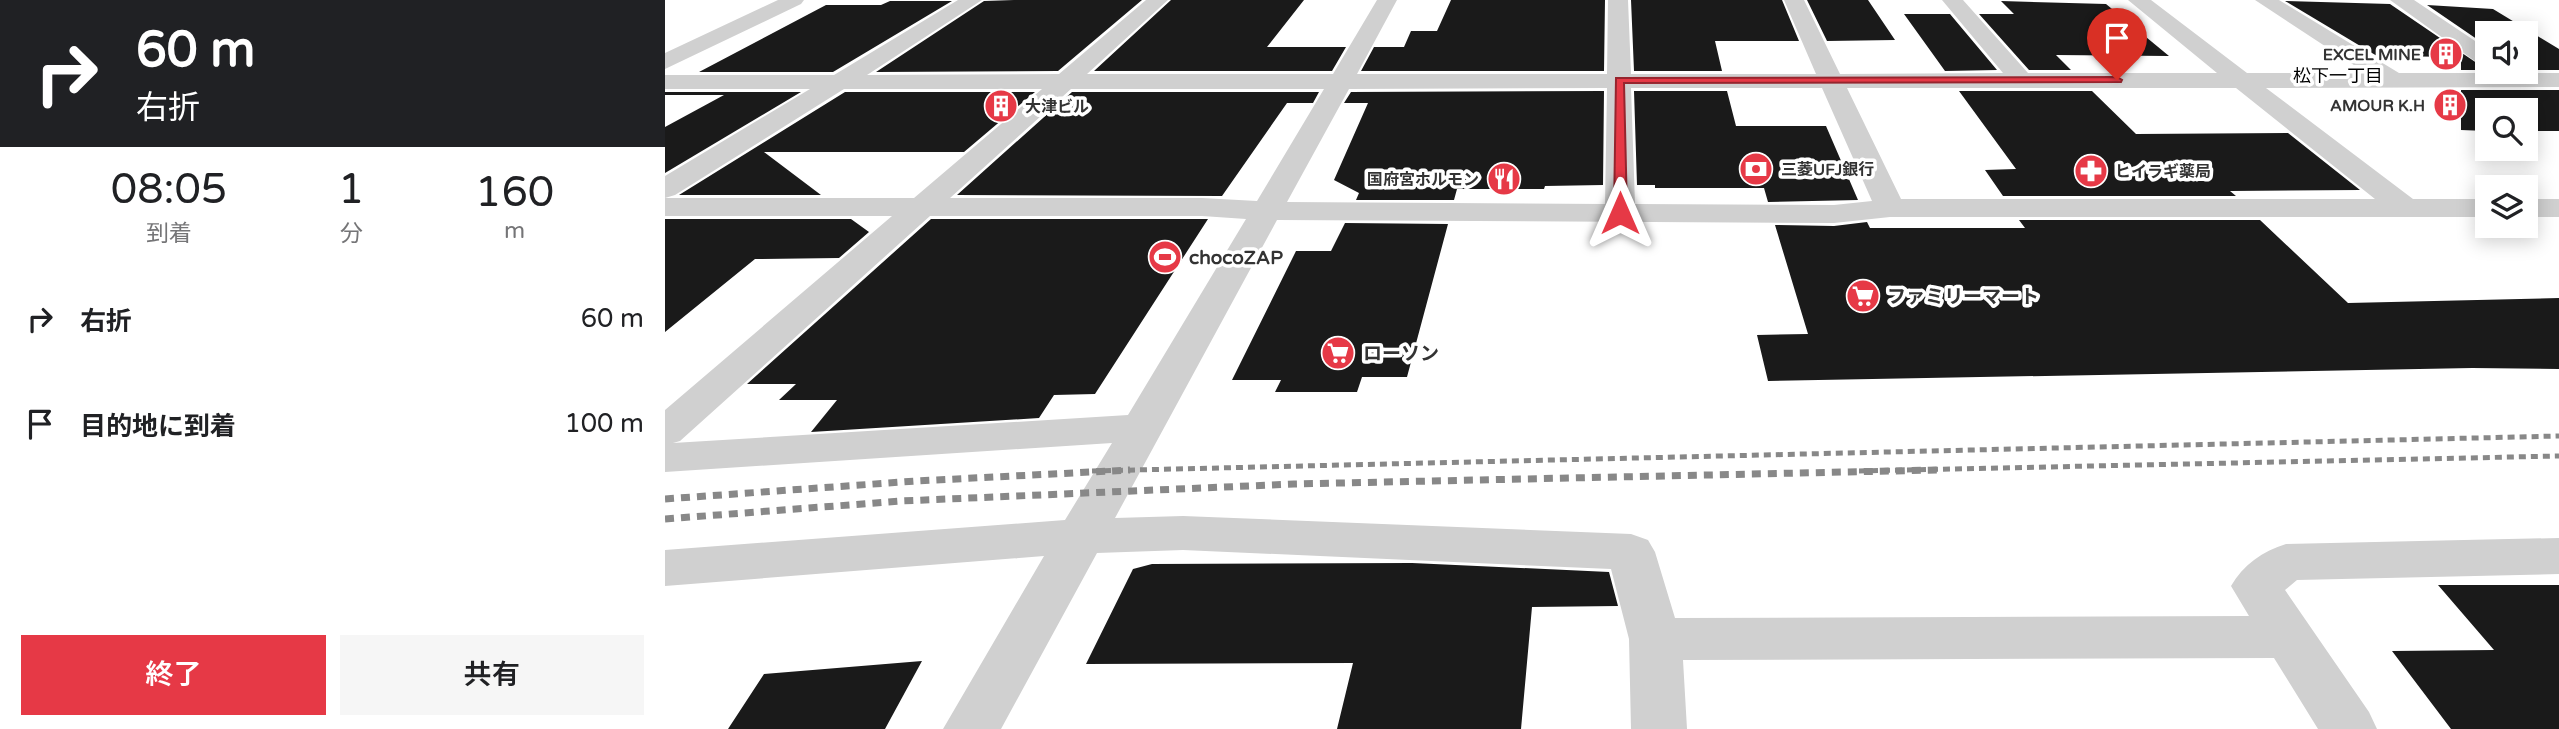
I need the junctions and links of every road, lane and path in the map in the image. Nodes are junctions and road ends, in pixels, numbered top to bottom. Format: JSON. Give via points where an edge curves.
{"nodes":[{"id":1,"x":794,"y":0,"type":"edge"},
{"id":2,"x":972,"y":0,"type":"edge"},
{"id":3,"x":1158,"y":0,"type":"edge"},
{"id":4,"x":1387,"y":0,"type":"edge"},
{"id":5,"x":1618,"y":0,"type":"edge"},
{"id":6,"x":1794,"y":0,"type":"edge"},
{"id":7,"x":1952,"y":0,"type":"edge"},
{"id":8,"x":2138,"y":0,"type":"edge"},
{"id":9,"x":2265,"y":0,"type":"edge"},
{"id":10,"x":2400,"y":0,"type":"edge"},
{"id":11,"x":2475,"y":51,"type":"edge"},
{"id":12,"x":665,"y":62,"type":"edge"},
{"id":13,"x":2475,"y":77,"type":"edge"},
{"id":14,"x":2538,"y":78,"type":"edge"},
{"id":15,"x":1342,"y":80,"type":"junction"},
{"id":16,"x":1619,"y":80,"type":"junction"},
{"id":17,"x":1830,"y":80,"type":"junction"},
{"id":18,"x":2021,"y":80,"type":"junction"},
{"id":19,"x":2241,"y":80,"type":"junction"},
{"id":20,"x":2393,"y":80,"type":"junction"},
{"id":21,"x":2559,"y":80,"type":"edge"},
{"id":22,"x":840,"y":81,"type":"junction"},
{"id":23,"x":1065,"y":81,"type":"junction"},
{"id":24,"x":665,"y":82,"type":"edge"},
{"id":25,"x":665,"y":189,"type":"edge"},
{"id":26,"x":665,"y":207,"type":"edge"},
{"id":27,"x":920,"y":207,"type":"junction"},
{"id":28,"x":1890,"y":208,"type":"junction"},
{"id":29,"x":2406,"y":208,"type":"junction"},
{"id":30,"x":2475,"y":208,"type":"edge"},
{"id":31,"x":2538,"y":208,"type":"edge"},
{"id":32,"x":2559,"y":208,"type":"edge"},
{"id":33,"x":1268,"y":211,"type":"junction"},
{"id":34,"x":1620,"y":213,"type":"junction"},
{"id":35,"x":1144,"y":428,"type":"junction"},
{"id":36,"x":665,"y":432,"type":"edge"},
{"id":37,"x":665,"y":458,"type":"edge"},
{"id":38,"x":1081,"y":536,"type":"junction"},
{"id":39,"x":2559,"y":556,"type":"edge"},
{"id":40,"x":665,"y":568,"type":"edge"},
{"id":41,"x":2290,"y":638,"type":"junction"},
{"id":42,"x":1655,"y":639,"type":"junction"},
{"id":43,"x":971,"y":729,"type":"edge"},
{"id":44,"x":1659,"y":729,"type":"edge"},
{"id":45,"x":2349,"y":729,"type":"edge"}],
"edges":[{"from":1,"to":12,"type":"street"},
{"from":2,"to":22,"type":"street"},
{"from":3,"to":23,"type":"street"},
{"from":4,"to":15,"type":"street"},
{"from":5,"to":16,"type":"street"},
{"from":6,"to":17,"type":"street"},
{"from":7,"to":18,"type":"street"},
{"from":8,"to":19,"type":"street"},
{"from":9,"to":20,"type":"street"},
{"from":10,"to":11,"type":"street"},
{"from":13,"to":20,"type":"street"},
{"from":14,"to":21,"type":"street"},
{"from":15,"to":16,"type":"street"},
{"from":15,"to":23,"type":"street"},
{"from":15,"to":33,"type":"street"},
{"from":16,"to":17,"type":"street"},
{"from":16,"to":34,"type":"street"},
{"from":17,"to":18,"type":"street"},
{"from":17,"to":28,"type":"street"},
{"from":18,"to":19,"type":"street"},
{"from":19,"to":20,"type":"street"},
{"from":19,"to":29,"type":"street"},
{"from":22,"to":23,"type":"street"},
{"from":22,"to":24,"type":"street"},
{"from":22,"to":25,"type":"street"},
{"from":23,"to":27,"type":"street"},
{"from":26,"to":27,"type":"street"},
{"from":27,"to":33,"type":"street"},
{"from":27,"to":36,"type":"street"},
{"from":28,"to":29,"type":"street"},
{"from":28,"to":34,"type":"street","via":[[1834,214]]},
{"from":29,"to":30,"type":"street"},
{"from":31,"to":32,"type":"street"},
{"from":33,"to":34,"type":"street"},
{"from":33,"to":35,"type":"street"},
{"from":35,"to":37,"type":"street"},
{"from":35,"to":38,"type":"street"},
{"from":38,"to":40,"type":"street"},
{"from":38,"to":42,"type":"street","via":[[1183,533],[1631,552]]},
{"from":38,"to":43,"type":"street"},
{"from":39,"to":41,"type":"street","via":[[2286,562],[2256,586]]},
{"from":41,"to":42,"type":"street"},
{"from":41,"to":45,"type":"street"},
{"from":42,"to":44,"type":"street"}]}
